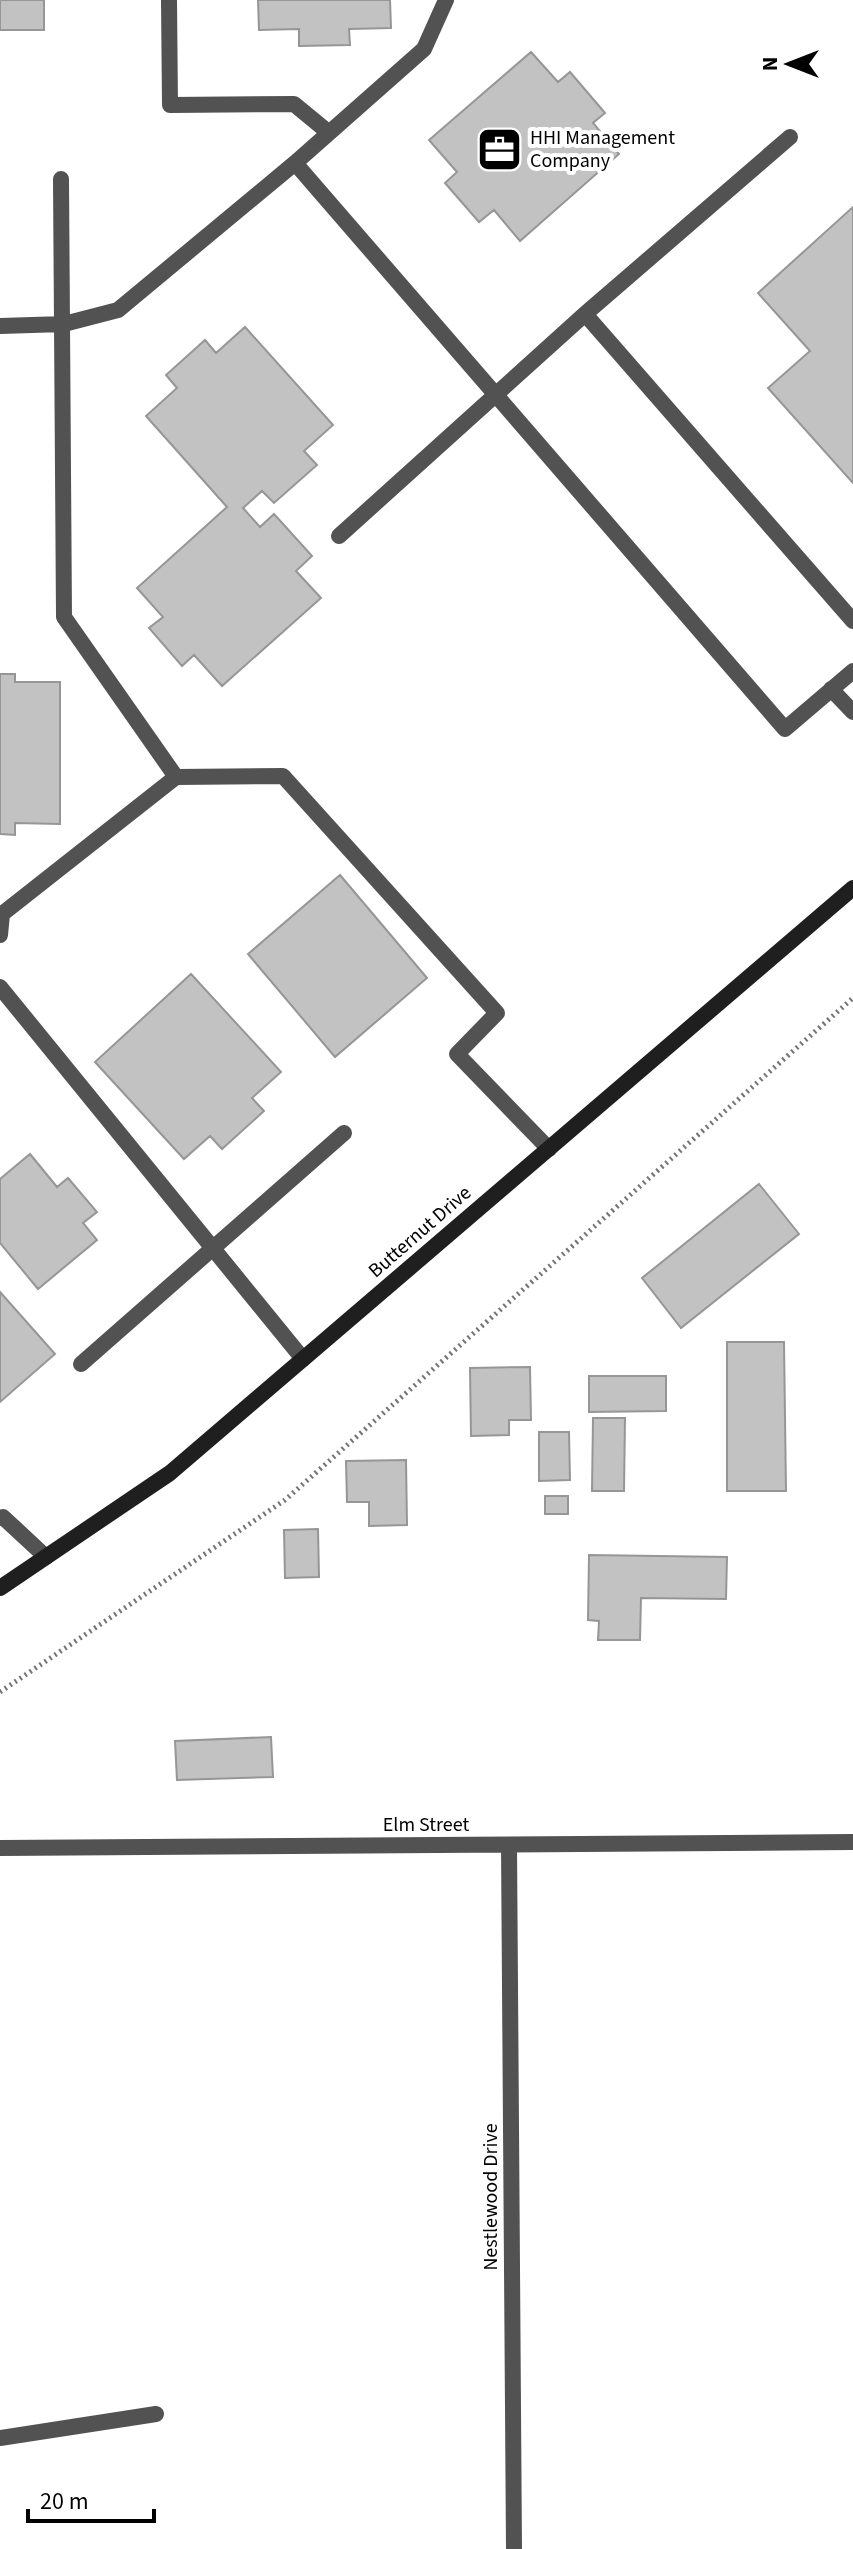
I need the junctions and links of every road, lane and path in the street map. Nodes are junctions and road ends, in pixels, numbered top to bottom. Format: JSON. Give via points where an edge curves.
{"nodes":[{"id":1,"x":169,"y":0,"type":"edge"},
{"id":2,"x":446,"y":0,"type":"edge"},
{"id":3,"x":328,"y":132,"type":"junction"},
{"id":4,"x":790,"y":137,"type":"dead end"},
{"id":5,"x":295,"y":163,"type":"junction"},
{"id":6,"x":61,"y":179,"type":"dead end"},
{"id":7,"x":585,"y":314,"type":"junction"},
{"id":8,"x":64,"y":324,"type":"junction"},
{"id":9,"x":0,"y":326,"type":"edge"},
{"id":10,"x":498,"y":395,"type":"junction"},
{"id":11,"x":339,"y":536,"type":"dead end"},
{"id":12,"x":853,"y":621,"type":"edge"},
{"id":13,"x":853,"y":671,"type":"edge"},
{"id":14,"x":831,"y":689,"type":"junction"},
{"id":15,"x":853,"y":712,"type":"edge"},
{"id":16,"x":176,"y":777,"type":"junction"},
{"id":17,"x":853,"y":888,"type":"edge"},
{"id":18,"x":1,"y":914,"type":"edge"},
{"id":19,"x":0,"y":935,"type":"edge"},
{"id":20,"x":0,"y":987,"type":"edge"},
{"id":21,"x":853,"y":998,"type":"edge"},
{"id":22,"x":344,"y":1133,"type":"dead end"},
{"id":23,"x":549,"y":1149,"type":"junction"},
{"id":24,"x":212,"y":1249,"type":"junction"},
{"id":25,"x":303,"y":1359,"type":"junction"},
{"id":26,"x":81,"y":1364,"type":"dead end"},
{"id":27,"x":0,"y":1518,"type":"edge"},
{"id":28,"x":46,"y":1557,"type":"junction"},
{"id":29,"x":0,"y":1588,"type":"edge"},
{"id":30,"x":0,"y":1692,"type":"edge"},
{"id":31,"x":853,"y":1842,"type":"edge"},
{"id":32,"x":509,"y":1845,"type":"junction"},
{"id":33,"x":0,"y":1848,"type":"edge"},
{"id":34,"x":156,"y":2414,"type":"dead end"},
{"id":35,"x":0,"y":2438,"type":"edge"},
{"id":36,"x":514,"y":2549,"type":"edge"}],
"edges":[{"from":1,"to":3,"type":"street","via":[[170,105],[294,104]]},
{"from":2,"to":3,"type":"street","via":[[424,49]]},
{"from":3,"to":5,"type":"street"},
{"from":4,"to":7,"type":"street"},
{"from":5,"to":8,"type":"street","via":[[118,310]]},
{"from":5,"to":10,"type":"street"},
{"from":6,"to":8,"type":"street"},
{"from":7,"to":10,"type":"street"},
{"from":7,"to":12,"type":"street"},
{"from":8,"to":9,"type":"street"},
{"from":8,"to":16,"type":"street","via":[[64,617]]},
{"from":10,"to":11,"type":"street"},
{"from":10,"to":14,"type":"street","via":[[785,729]]},
{"from":13,"to":14,"type":"street"},
{"from":14,"to":15,"type":"street"},
{"from":16,"to":18,"type":"street"},
{"from":16,"to":23,"type":"street","via":[[283,776],[497,1013],[457,1054]]},
{"from":17,"to":23,"type":"main road","name":"Butternut Drive"},
{"from":18,"to":19,"type":"street"},
{"from":20,"to":24,"type":"street"},
{"from":21,"to":30,"type":"path","via":[[285,1500]]},
{"from":22,"to":24,"type":"street"},
{"from":23,"to":25,"type":"main road","name":"Butternut Drive"},
{"from":24,"to":25,"type":"street"},
{"from":24,"to":26,"type":"street"},
{"from":25,"to":28,"type":"main road","name":"Butternut Drive","via":[[170,1473]]},
{"from":27,"to":28,"type":"street"},
{"from":28,"to":29,"type":"main road","name":"Butternut Drive"},
{"from":31,"to":32,"type":"street","name":"Elm Street"},
{"from":32,"to":33,"type":"street","name":"Elm Street"},
{"from":32,"to":36,"type":"street","name":"Nestlewood Drive"},
{"from":34,"to":35,"type":"street"}]}
